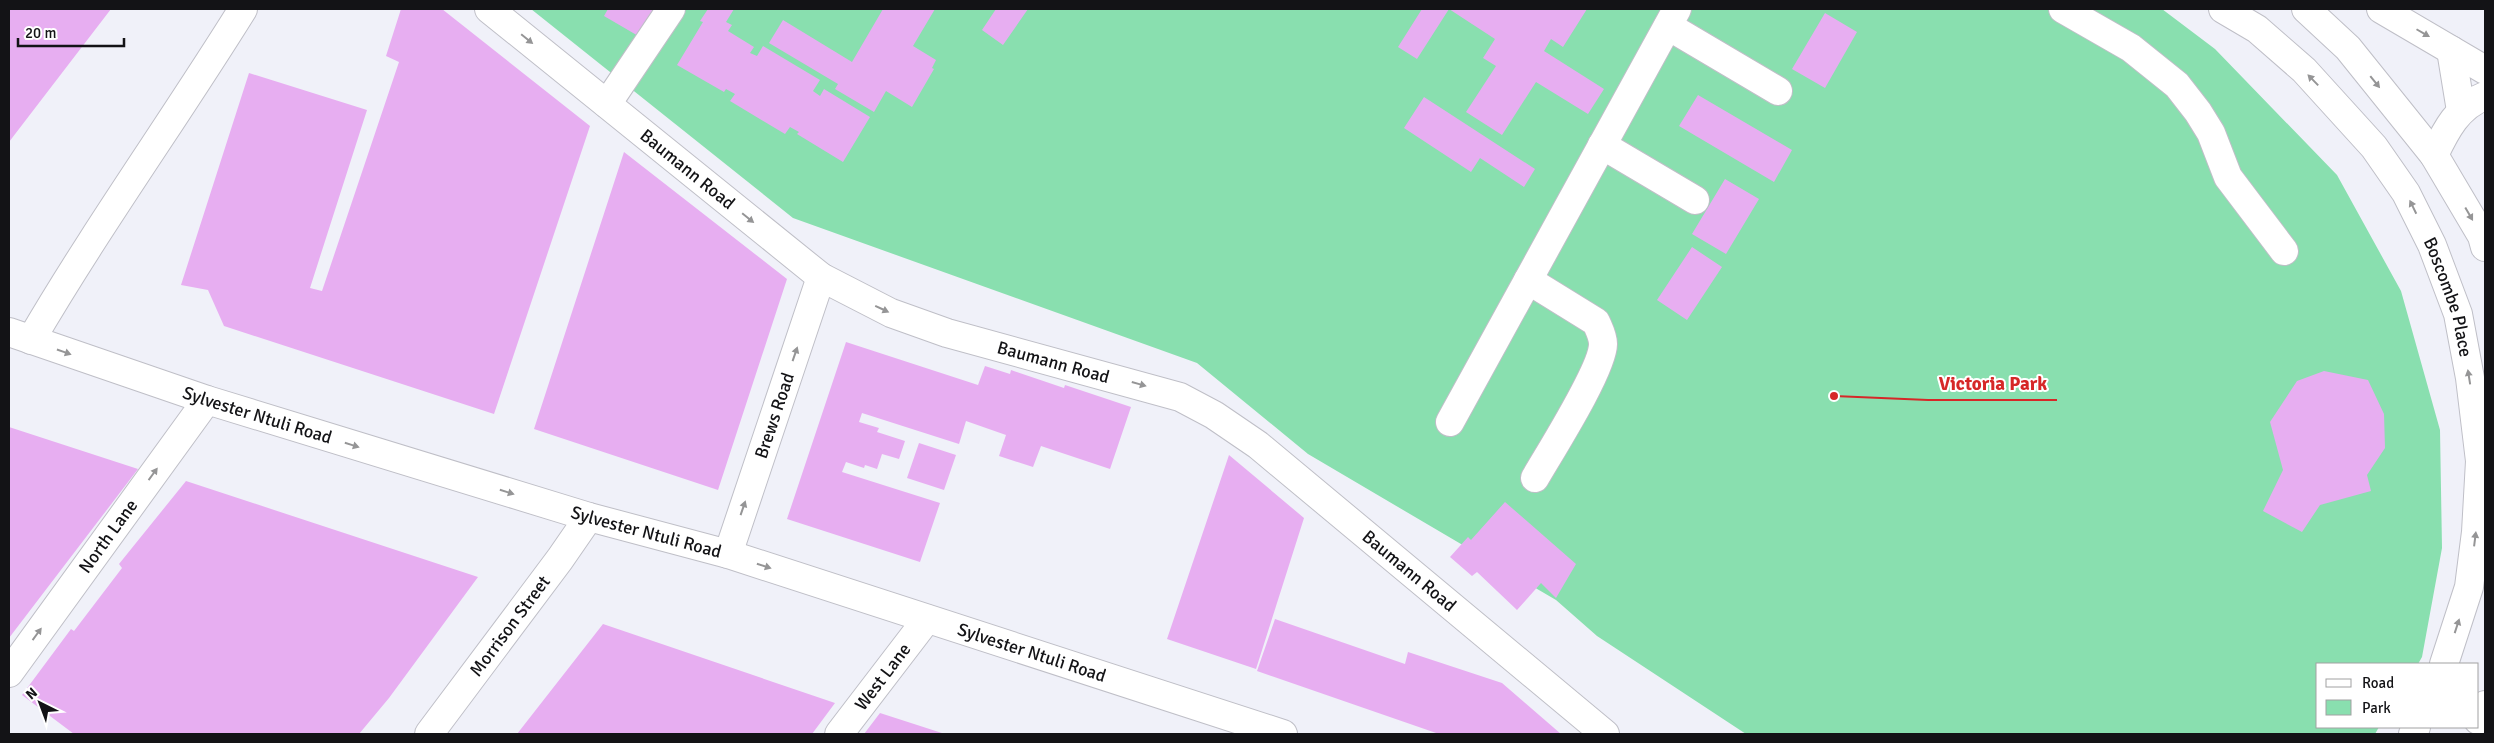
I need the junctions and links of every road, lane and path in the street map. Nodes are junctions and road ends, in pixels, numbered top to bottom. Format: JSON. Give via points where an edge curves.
{"nodes":[{"id":1,"x":243,"y":9,"type":"edge"},
{"id":2,"x":489,"y":9,"type":"edge"},
{"id":3,"x":671,"y":9,"type":"edge"},
{"id":4,"x":2063,"y":9,"type":"edge"},
{"id":5,"x":2223,"y":9,"type":"edge"},
{"id":6,"x":2306,"y":9,"type":"edge"},
{"id":7,"x":2381,"y":9,"type":"edge"},
{"id":8,"x":1672,"y":17,"type":"edge"},
{"id":9,"x":2451,"y":50,"type":"junction"},
{"id":10,"x":2485,"y":70,"type":"edge"},
{"id":11,"x":1778,"y":91,"type":"dead end"},
{"id":12,"x":2485,"y":96,"type":"edge"},
{"id":13,"x":607,"y":104,"type":"junction"},
{"id":14,"x":2461,"y":111,"type":"junction"},
{"id":15,"x":1602,"y":145,"type":"junction"},
{"id":16,"x":2434,"y":155,"type":"junction"},
{"id":17,"x":1695,"y":200,"type":"dead end"},
{"id":18,"x":2485,"y":247,"type":"edge"},
{"id":19,"x":2284,"y":251,"type":"dead end"},
{"id":20,"x":821,"y":277,"type":"junction"},
{"id":21,"x":1528,"y":280,"type":"junction"},
{"id":22,"x":16,"y":336,"type":"edge"},
{"id":23,"x":207,"y":400,"type":"junction"},
{"id":24,"x":1450,"y":422,"type":"dead end"},
{"id":25,"x":1535,"y":478,"type":"dead end"},
{"id":26,"x":588,"y":517,"type":"junction"},
{"id":27,"x":728,"y":554,"type":"junction"},
{"id":28,"x":2477,"y":589,"type":"edge"},
{"id":29,"x":927,"y":618,"type":"junction"},
{"id":30,"x":2444,"y":663,"type":"edge"},
{"id":31,"x":9,"y":673,"type":"edge"},
{"id":32,"x":2485,"y":705,"type":"edge"},
{"id":33,"x":2479,"y":718,"type":"edge"},
{"id":34,"x":1276,"y":733,"type":"edge"},
{"id":35,"x":429,"y":734,"type":"edge"},
{"id":36,"x":839,"y":734,"type":"edge"},
{"id":37,"x":1605,"y":734,"type":"edge"}],
"edges":[{"from":1,"to":22,"type":"street","via":[[114,205]]},
{"from":2,"to":13,"type":"street","name":"Baumann Road","one_way":true},
{"from":3,"to":13,"type":"street"},
{"from":4,"to":19,"type":"street","via":[[2131,48],[2177,85],[2211,133],[2228,177]]},
{"from":28,"to":5,"type":"street","name":"Boscombe Place","one_way":true,"via":[[2480,461],[2470,378],[2458,314],[2432,245],[2406,193],[2345,113],[2304,70],[2257,29]]},
{"from":6,"to":16,"type":"street","one_way":true,"via":[[2348,48]]},
{"from":7,"to":9,"type":"street","one_way":true},
{"from":8,"to":11,"type":"street"},
{"from":8,"to":15,"type":"street"},
{"from":9,"to":10,"type":"street"},
{"from":9,"to":14,"type":"street"},
{"from":12,"to":14,"type":"street"},
{"from":13,"to":20,"type":"street","name":"Baumann Road","one_way":true},
{"from":14,"to":16,"type":"street","via":[[2449,124]]},
{"from":15,"to":17,"type":"street"},
{"from":15,"to":21,"type":"street"},
{"from":16,"to":18,"type":"street","one_way":true,"via":[[2482,236]]},
{"from":27,"to":20,"type":"street","name":"Brews Road","one_way":true},
{"from":20,"to":37,"type":"street","name":"Baumann Road","one_way":true,"via":[[891,313],[947,333],[1137,383],[1180,397],[1214,414],[1258,445]]},
{"from":21,"to":24,"type":"street"},
{"from":21,"to":25,"type":"street","via":[[1596,322],[1603,344],[1598,367]]},
{"from":22,"to":23,"type":"street","name":"Sylvester Ntuli Road","one_way":true},
{"from":23,"to":26,"type":"street","name":"Sylvester Ntuli Road","one_way":true},
{"from":31,"to":23,"type":"street","name":"North Lane","one_way":true},
{"from":26,"to":27,"type":"street","name":"Sylvester Ntuli Road"},
{"from":26,"to":35,"type":"street","name":"Morrison Street"},
{"from":27,"to":29,"type":"street","name":"Sylvester Ntuli Road","one_way":true},
{"from":30,"to":28,"type":"street","name":"Boscombe Place","one_way":true},
{"from":29,"to":34,"type":"street","name":"Sylvester Ntuli Road"},
{"from":29,"to":36,"type":"street","name":"West Lane"},
{"from":32,"to":33,"type":"street"}]}
